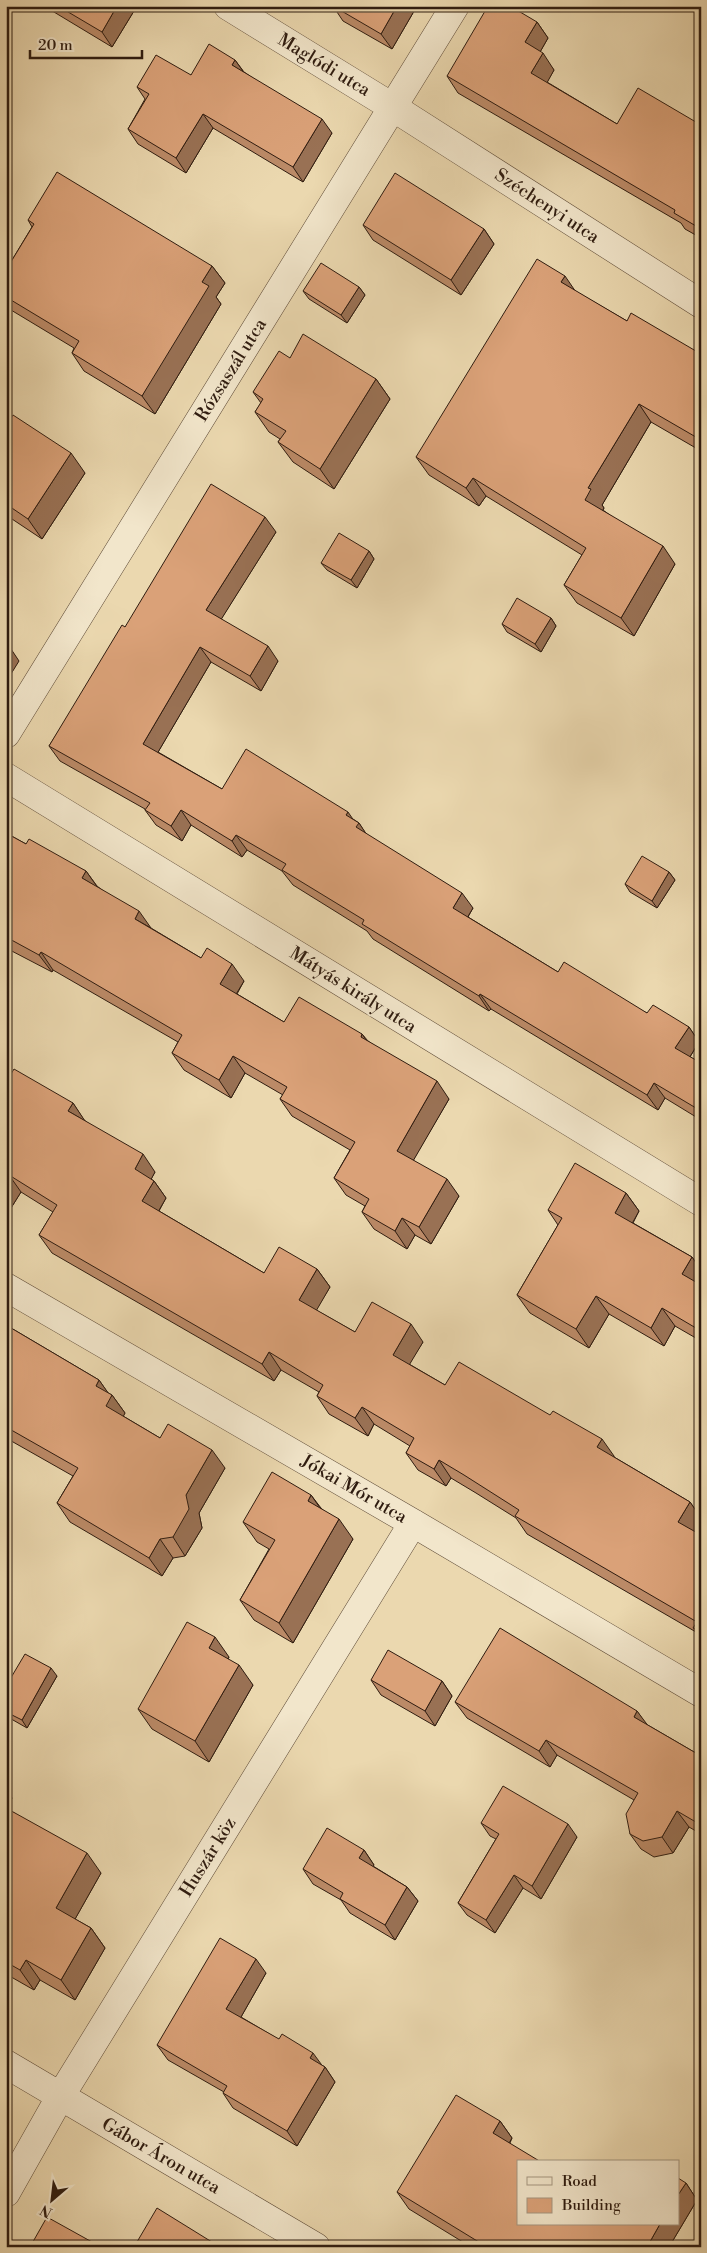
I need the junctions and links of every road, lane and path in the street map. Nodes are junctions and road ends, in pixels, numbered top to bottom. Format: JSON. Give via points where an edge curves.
{"nodes":[{"id":1,"x":228,"y":6,"type":"edge"},
{"id":2,"x":456,"y":6,"type":"edge"},
{"id":3,"x":394,"y":108,"type":"junction"},
{"id":4,"x":701,"y":304,"type":"edge"},
{"id":5,"x":6,"y":734,"type":"edge"},
{"id":6,"x":6,"y":777,"type":"edge"},
{"id":7,"x":701,"y":1202,"type":"edge"},
{"id":8,"x":6,"y":1287,"type":"edge"},
{"id":9,"x":412,"y":1523,"type":"junction"},
{"id":10,"x":701,"y":1694,"type":"edge"},
{"id":11,"x":6,"y":2064,"type":"edge"},
{"id":12,"x":60,"y":2097,"type":"junction"},
{"id":13,"x":6,"y":2193,"type":"edge"},
{"id":14,"x":316,"y":2247,"type":"edge"}],
"edges":[{"from":1,"to":3,"type":"street","name":"Maglódi utca"},
{"from":2,"to":3,"type":"street","name":"Rózsaszál utca"},
{"from":3,"to":4,"type":"street","name":"Széchenyi utca"},
{"from":3,"to":5,"type":"street","name":"Rózsaszál utca"},
{"from":6,"to":7,"type":"street","name":"Mátyás király utca"},
{"from":8,"to":9,"type":"street","name":"Jókai Mór utca"},
{"from":9,"to":10,"type":"street","name":"Jókai Mór utca"},
{"from":9,"to":12,"type":"street","name":"Huszár köz"},
{"from":11,"to":12,"type":"street","name":"Gábor Áron utca"},
{"from":12,"to":13,"type":"street","name":"Huszár köz"},
{"from":12,"to":14,"type":"street","name":"Gábor Áron utca"}]}
